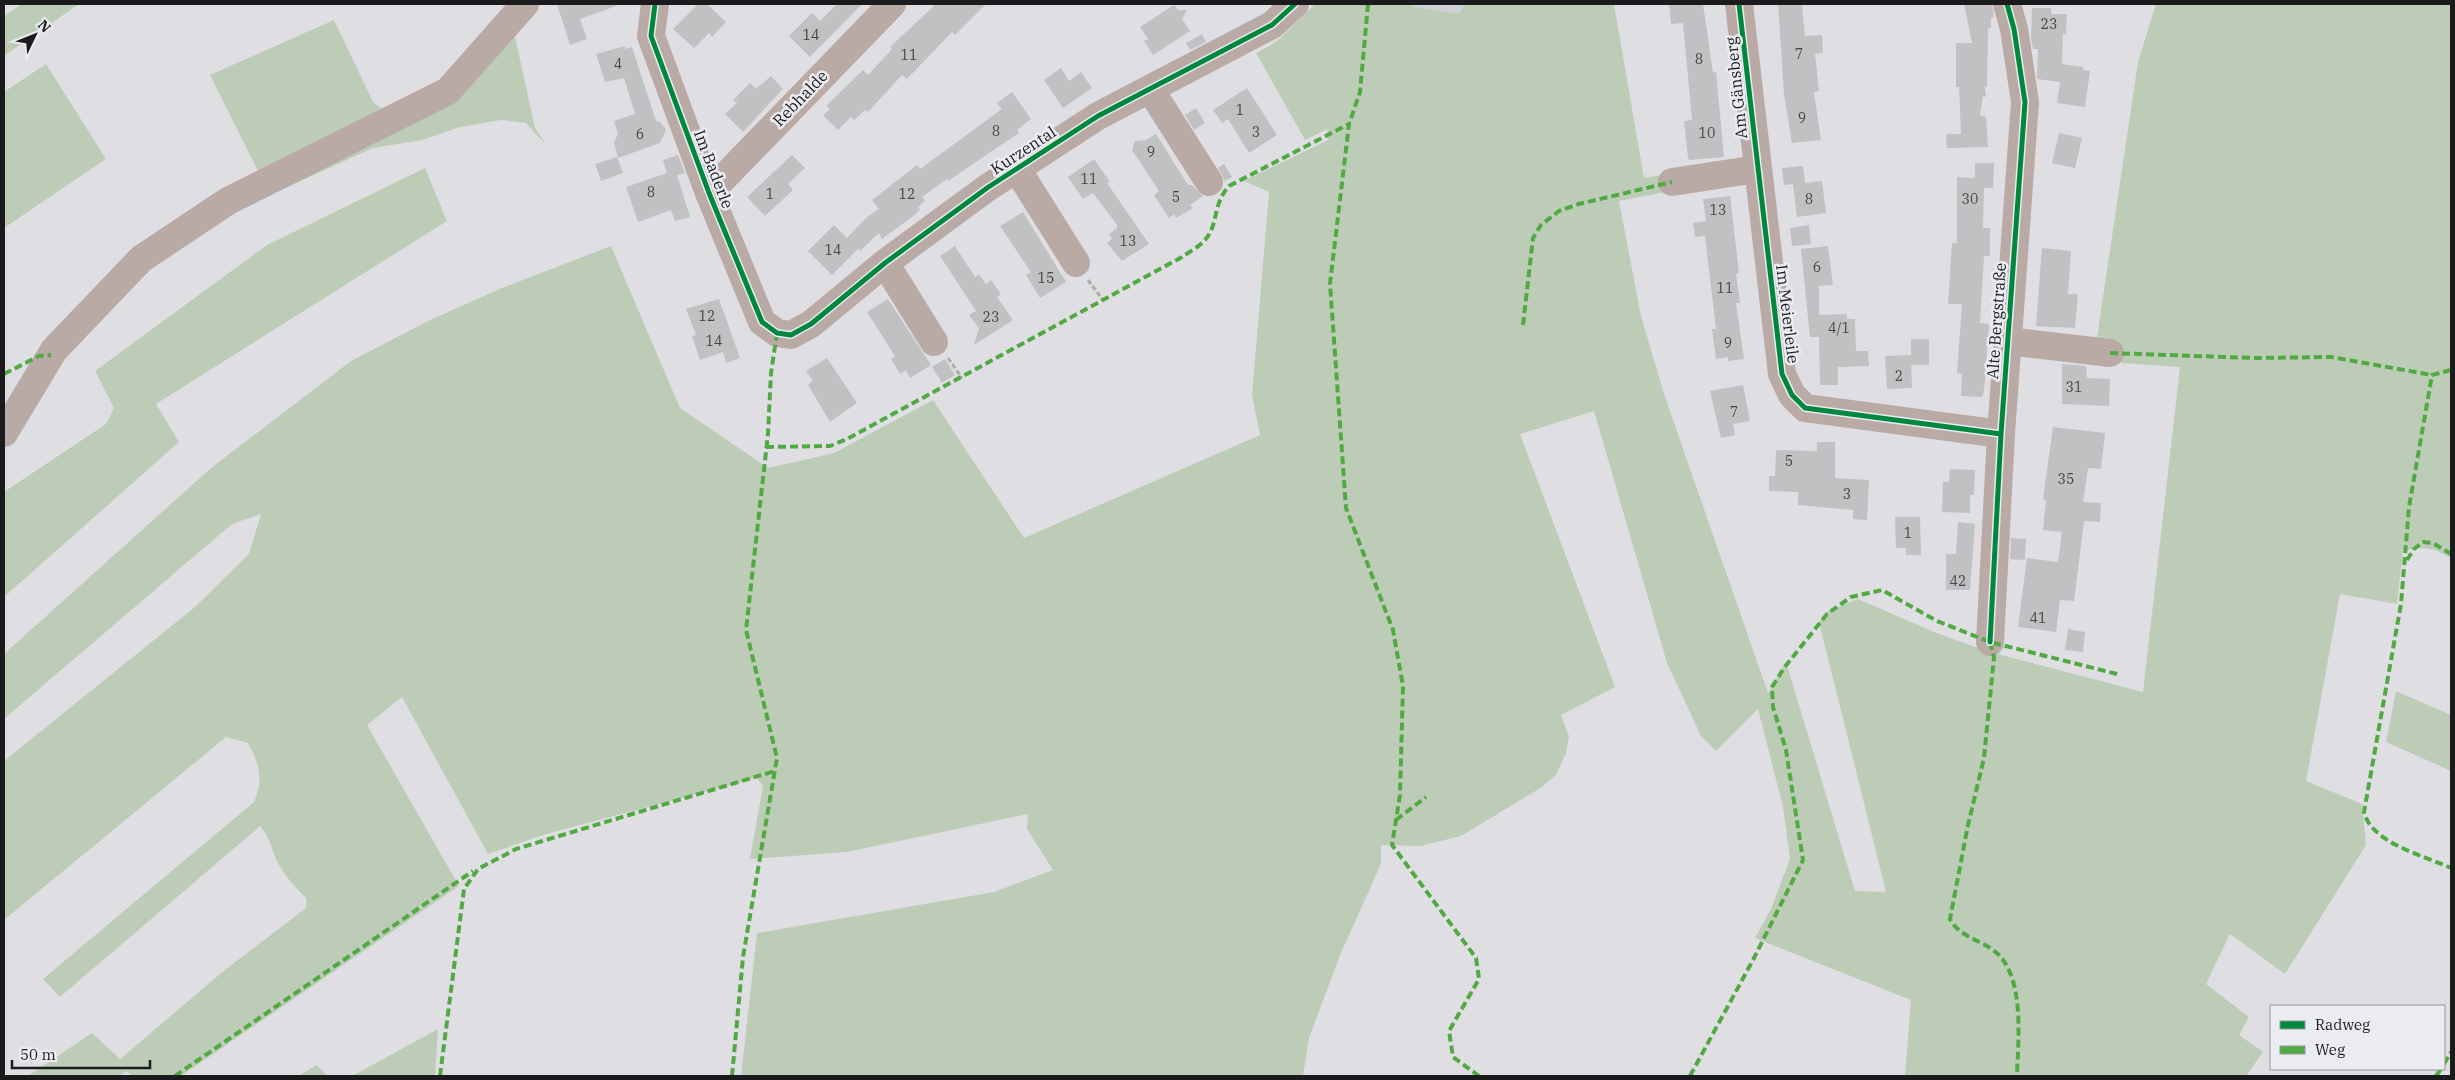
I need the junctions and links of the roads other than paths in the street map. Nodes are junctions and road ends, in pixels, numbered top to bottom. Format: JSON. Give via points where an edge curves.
{"nodes":[{"id":1,"x":525,"y":4,"type":"edge"},
{"id":2,"x":655,"y":4,"type":"edge"},
{"id":3,"x":892,"y":4,"type":"edge"},
{"id":4,"x":1295,"y":4,"type":"edge"},
{"id":5,"x":1739,"y":4,"type":"edge"},
{"id":6,"x":2007,"y":4,"type":"edge"},
{"id":7,"x":1150,"y":89,"type":"junction"},
{"id":8,"x":1017,"y":169,"type":"junction"},
{"id":9,"x":1757,"y":169,"type":"junction"},
{"id":10,"x":1208,"y":182,"type":"dead end"},
{"id":11,"x":1672,"y":182,"type":"dead end"},
{"id":12,"x":709,"y":193,"type":"junction"},
{"id":13,"x":884,"y":263,"type":"junction"},
{"id":14,"x":1076,"y":263,"type":"dead end"},
{"id":15,"x":777,"y":333,"type":"joint"},
{"id":16,"x":2007,"y":341,"type":"junction"},
{"id":17,"x":934,"y":342,"type":"dead end"},
{"id":18,"x":2110,"y":353,"type":"dead end"},
{"id":19,"x":4,"y":433,"type":"edge"},
{"id":20,"x":2001,"y":434,"type":"junction"},
{"id":21,"x":1990,"y":642,"type":"dead end"}],
"edges":[{"from":1,"to":19,"type":"street","via":[[448,91],[228,201],[141,259],[54,350]]},
{"from":2,"to":12,"type":"street","name":"Im Baderle","via":[[651,36]]},
{"from":3,"to":12,"type":"street","name":"Rebhalde"},
{"from":4,"to":7,"type":"street","name":"Kurzental","via":[[1272,25]]},
{"from":5,"to":9,"type":"street","name":"Am Gänsberg"},
{"from":6,"to":16,"type":"street","name":"Alte Bergstraße","via":[[2025,102]]},
{"from":7,"to":8,"type":"street","name":"Kurzental","via":[[1098,116]]},
{"from":7,"to":10,"type":"street"},
{"from":8,"to":13,"type":"street","name":"Kurzental"},
{"from":8,"to":14,"type":"street"},
{"from":9,"to":11,"type":"street"},
{"from":9,"to":20,"type":"street","name":"Im Meierleile","via":[[1782,374],[1792,395],[1805,408]]},
{"from":12,"to":15,"type":"street","name":"Im Baderle","via":[[762,322]]},
{"from":13,"to":15,"type":"street","name":"Kurzental","via":[[811,324],[791,335]]},
{"from":13,"to":17,"type":"street"},
{"from":16,"to":18,"type":"street"},
{"from":16,"to":20,"type":"street","name":"Alte Bergstraße"},
{"from":20,"to":21,"type":"street","name":"Alte Bergstraße"}]}
